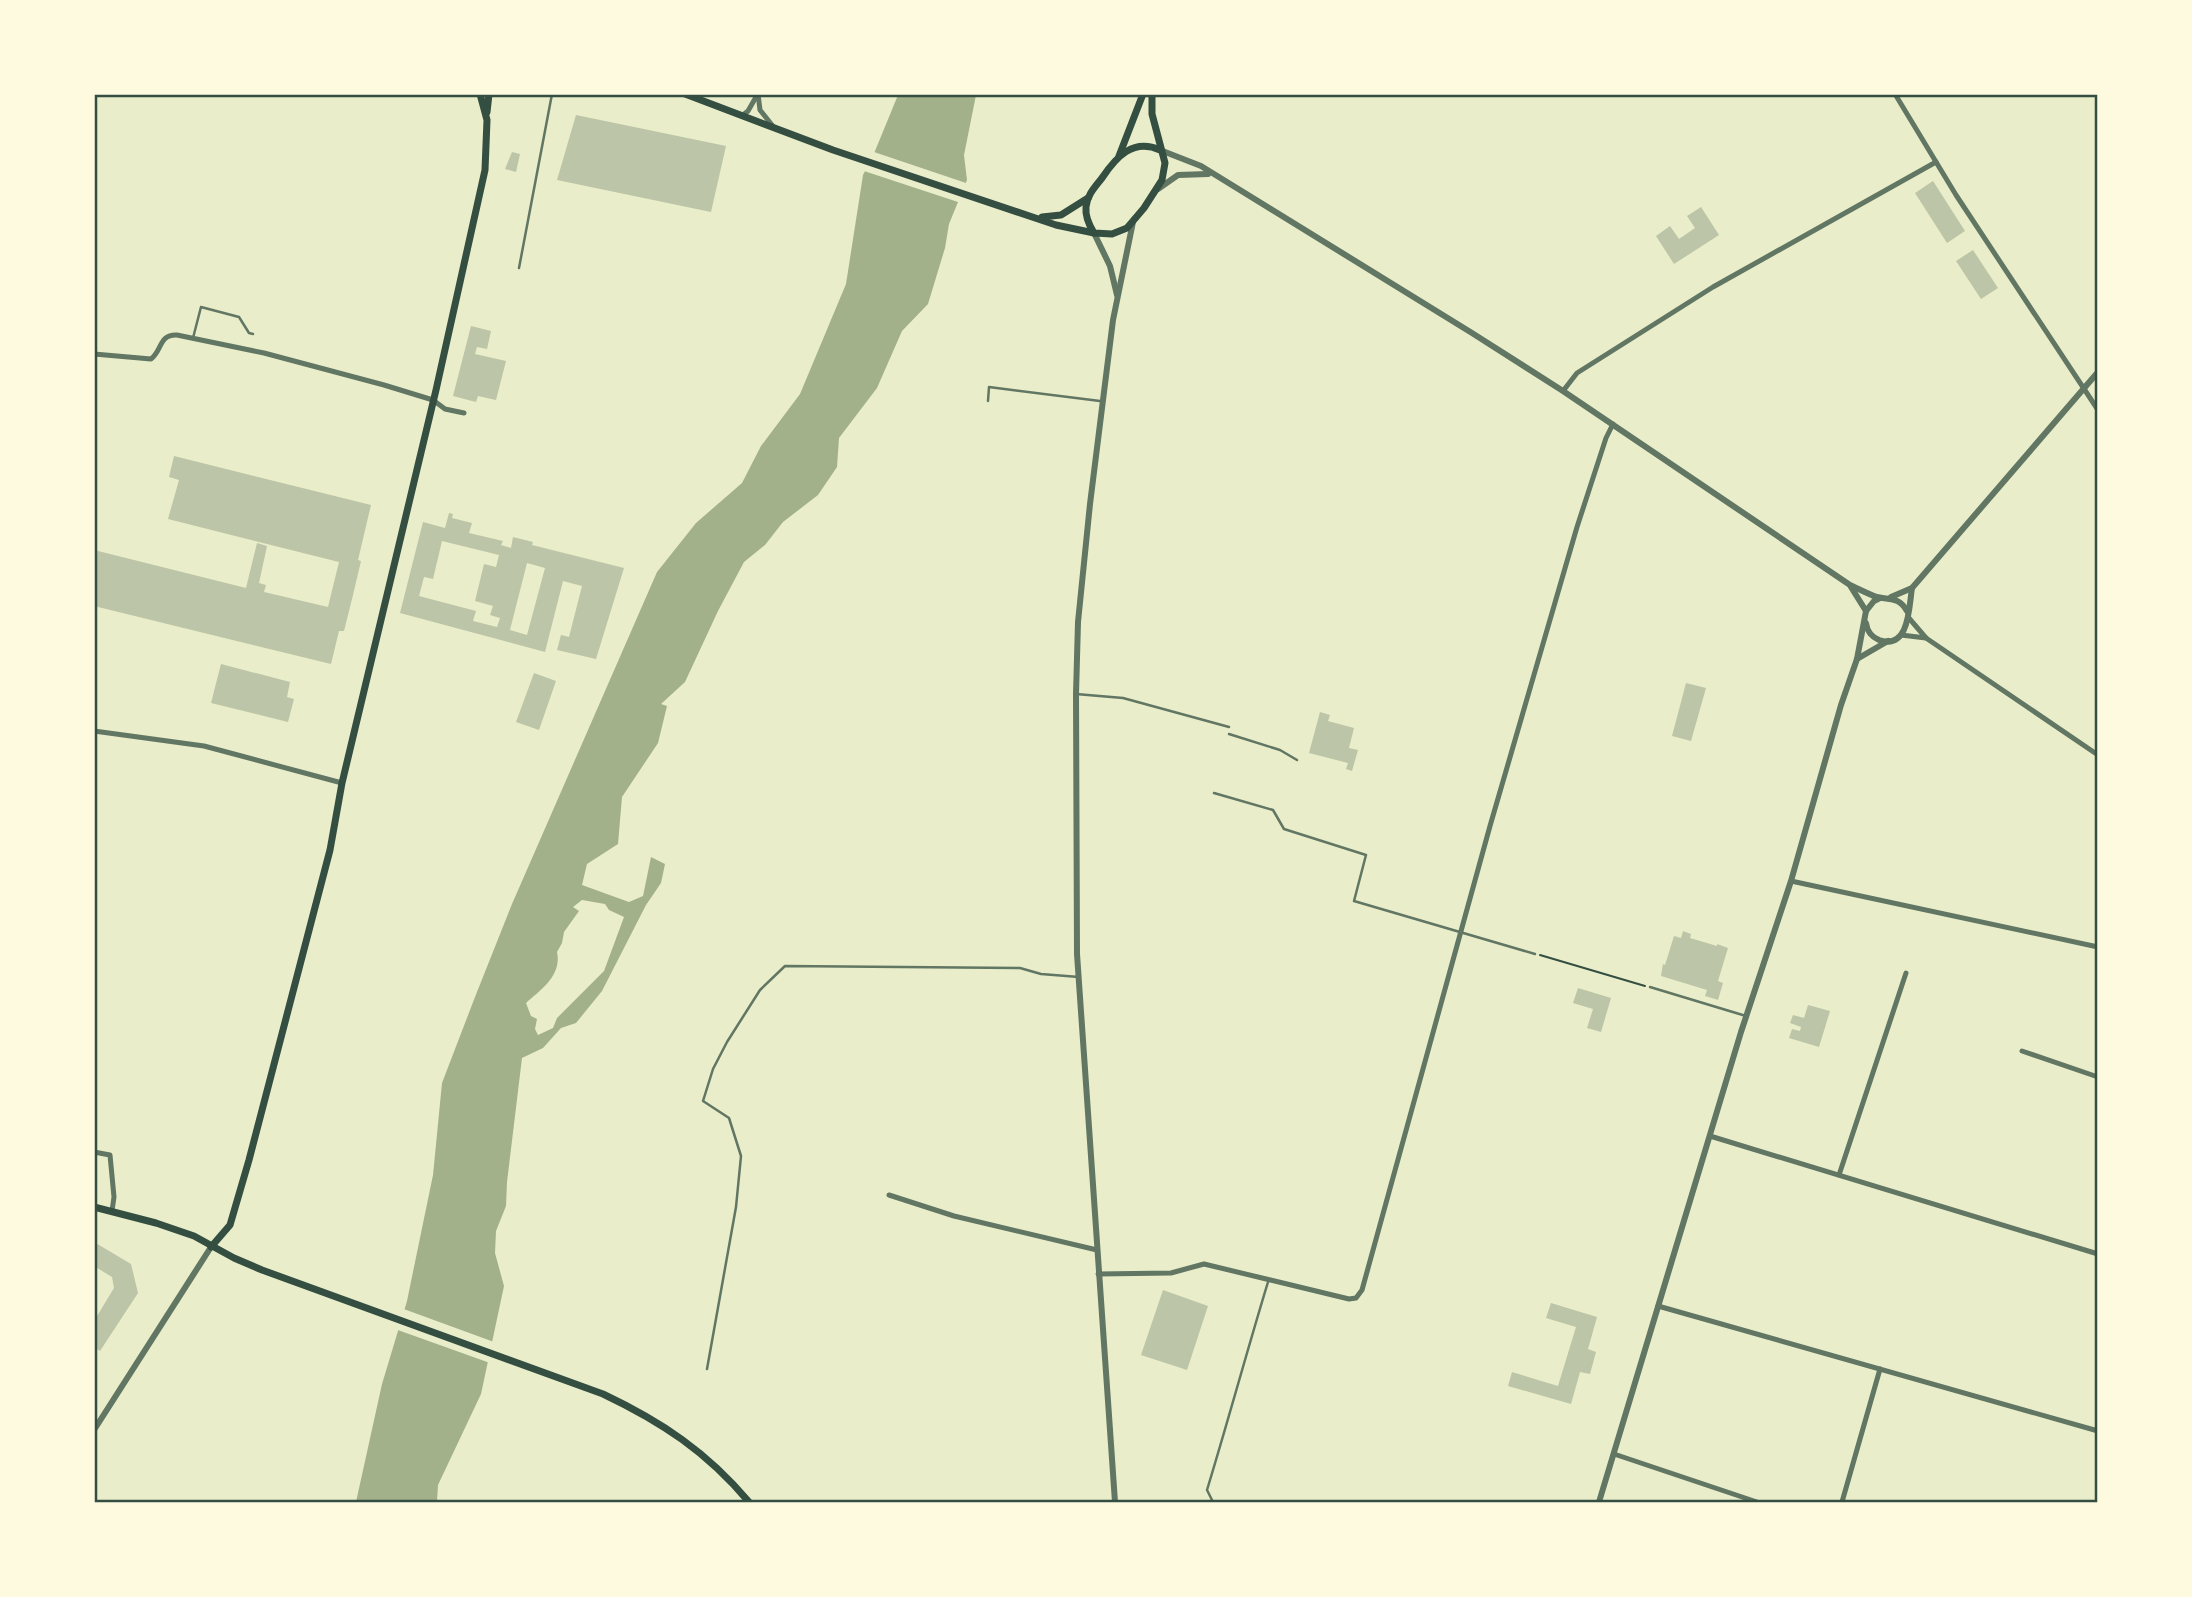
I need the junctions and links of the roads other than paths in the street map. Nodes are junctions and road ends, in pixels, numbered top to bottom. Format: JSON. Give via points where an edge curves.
{"nodes":[{"id":1,"x":480,"y":94,"type":"edge"},
{"id":2,"x":489,"y":94,"type":"edge"},
{"id":3,"x":552,"y":94,"type":"edge"},
{"id":4,"x":685,"y":94,"type":"edge"},
{"id":5,"x":1143,"y":94,"type":"edge"},
{"id":6,"x":1152,"y":94,"type":"edge"},
{"id":7,"x":1895,"y":94,"type":"edge"},
{"id":8,"x":757,"y":95,"type":"edge"},
{"id":9,"x":743,"y":115,"type":"junction"},
{"id":10,"x":487,"y":120,"type":"junction"},
{"id":11,"x":781,"y":131,"type":"junction"},
{"id":12,"x":1160,"y":150,"type":"junction"},
{"id":13,"x":1119,"y":156,"type":"junction"},
{"id":14,"x":1936,"y":162,"type":"junction"},
{"id":15,"x":1212,"y":174,"type":"junction"},
{"id":16,"x":1158,"y":189,"type":"junction"},
{"id":17,"x":1088,"y":198,"type":"junction"},
{"id":18,"x":1037,"y":217,"type":"junction"},
{"id":19,"x":1133,"y":222,"type":"junction"},
{"id":20,"x":1094,"y":233,"type":"junction"},
{"id":21,"x":519,"y":268,"type":"dead end"},
{"id":22,"x":1117,"y":297,"type":"junction"},
{"id":23,"x":253,"y":334,"type":"dead end"},
{"id":24,"x":193,"y":338,"type":"junction"},
{"id":25,"x":94,"y":354,"type":"edge"},
{"id":26,"x":2098,"y":372,"type":"edge"},
{"id":27,"x":2082,"y":390,"type":"junction"},
{"id":28,"x":1563,"y":391,"type":"junction"},
{"id":29,"x":433,"y":400,"type":"junction"},
{"id":30,"x":988,"y":401,"type":"dead end"},
{"id":31,"x":1103,"y":402,"type":"junction"},
{"id":32,"x":2098,"y":410,"type":"edge"},
{"id":33,"x":464,"y":413,"type":"dead end"},
{"id":34,"x":1613,"y":424,"type":"junction"},
{"id":35,"x":1850,"y":585,"type":"junction"},
{"id":36,"x":1912,"y":588,"type":"junction"},
{"id":37,"x":1891,"y":597,"type":"junction"},
{"id":38,"x":1880,"y":598,"type":"junction"},
{"id":39,"x":1908,"y":614,"type":"junction"},
{"id":40,"x":1866,"y":615,"type":"junction"},
{"id":41,"x":1901,"y":635,"type":"junction"},
{"id":42,"x":1926,"y":638,"type":"junction"},
{"id":43,"x":1888,"y":641,"type":"junction"},
{"id":44,"x":1857,"y":659,"type":"junction"},
{"id":45,"x":1076,"y":694,"type":"junction"},
{"id":46,"x":1229,"y":727,"type":"dead end"},
{"id":47,"x":94,"y":730,"type":"edge"},
{"id":48,"x":1228,"y":734,"type":"dead end"},
{"id":49,"x":2098,"y":755,"type":"edge"},
{"id":50,"x":1297,"y":760,"type":"dead end"},
{"id":51,"x":342,"y":783,"type":"junction"},
{"id":52,"x":1214,"y":793,"type":"dead end"},
{"id":53,"x":1791,"y":881,"type":"junction"},
{"id":54,"x":1462,"y":931,"type":"junction"},
{"id":55,"x":2098,"y":947,"type":"edge"},
{"id":56,"x":1535,"y":954,"type":"road end"},
{"id":57,"x":1906,"y":973,"type":"dead end"},
{"id":58,"x":1079,"y":977,"type":"junction"},
{"id":59,"x":1650,"y":988,"type":"road end"},
{"id":60,"x":1746,"y":1016,"type":"junction"},
{"id":61,"x":2022,"y":1051,"type":"dead end"},
{"id":62,"x":2098,"y":1077,"type":"edge"},
{"id":63,"x":1710,"y":1136,"type":"junction"},
{"id":64,"x":94,"y":1152,"type":"edge"},
{"id":65,"x":1839,"y":1175,"type":"junction"},
{"id":66,"x":889,"y":1195,"type":"dead end"},
{"id":67,"x":94,"y":1207,"type":"edge"},
{"id":68,"x":112,"y":1211,"type":"junction"},
{"id":69,"x":211,"y":1247,"type":"junction"},
{"id":70,"x":1097,"y":1250,"type":"junction"},
{"id":71,"x":2098,"y":1254,"type":"edge"},
{"id":72,"x":1098,"y":1274,"type":"junction"},
{"id":73,"x":1269,"y":1279,"type":"junction"},
{"id":74,"x":1658,"y":1306,"type":"junction"},
{"id":75,"x":1880,"y":1369,"type":"junction"},
{"id":76,"x":707,"y":1370,"type":"dead end"},
{"id":77,"x":94,"y":1430,"type":"edge"},
{"id":78,"x":2098,"y":1431,"type":"edge"},
{"id":79,"x":1614,"y":1454,"type":"junction"},
{"id":80,"x":749,"y":1503,"type":"edge"},
{"id":81,"x":1115,"y":1503,"type":"edge"},
{"id":82,"x":1213,"y":1503,"type":"edge"},
{"id":83,"x":1599,"y":1503,"type":"edge"},
{"id":84,"x":1757,"y":1503,"type":"edge"},
{"id":85,"x":1842,"y":1503,"type":"edge"}],
"edges":[{"from":1,"to":10,"type":"main road"},
{"from":2,"to":10,"type":"main road"},
{"from":3,"to":21,"type":"lane"},
{"from":4,"to":9,"type":"main road"},
{"from":5,"to":13,"type":"main road"},
{"from":6,"to":12,"type":"main road","via":[[1150,105]]},
{"from":7,"to":14,"type":"street"},
{"from":8,"to":9,"type":"street"},
{"from":8,"to":11,"type":"street","via":[[763,116]]},
{"from":9,"to":11,"type":"main road"},
{"from":10,"to":29,"type":"main road","via":[[485,170]]},
{"from":11,"to":18,"type":"main road"},
{"from":12,"to":13,"type":"main road","via":[[1141,145]]},
{"from":12,"to":15,"type":"street"},
{"from":12,"to":16,"type":"main road","via":[[1165,163]]},
{"from":13,"to":17,"type":"main road"},
{"from":14,"to":27,"type":"street"},
{"from":14,"to":28,"type":"street","via":[[1713,287],[1577,373]]},
{"from":15,"to":16,"type":"street","via":[[1178,175]]},
{"from":15,"to":28,"type":"street"},
{"from":16,"to":19,"type":"main road"},
{"from":17,"to":18,"type":"main road","via":[[1061,215]]},
{"from":17,"to":20,"type":"main road","via":[[1087,217]]},
{"from":18,"to":20,"type":"main road"},
{"from":19,"to":20,"type":"main road","via":[[1118,233]]},
{"from":19,"to":22,"type":"street"},
{"from":20,"to":22,"type":"street","via":[[1112,271]]},
{"from":22,"to":31,"type":"street"},
{"from":23,"to":24,"type":"lane","via":[[239,317],[201,307]]},
{"from":24,"to":25,"type":"street","via":[[167,336],[151,359]]},
{"from":24,"to":29,"type":"street"},
{"from":26,"to":27,"type":"street"},
{"from":27,"to":32,"type":"street"},
{"from":27,"to":36,"type":"street"},
{"from":28,"to":34,"type":"street"},
{"from":29,"to":33,"type":"street","via":[[445,409]]},
{"from":29,"to":51,"type":"main road"},
{"from":30,"to":31,"type":"lane","via":[[989,387]]},
{"from":31,"to":45,"type":"street","via":[[1080,600]]},
{"from":34,"to":35,"type":"street"},
{"from":34,"to":54,"type":"street","via":[[1577,527]]},
{"from":35,"to":38,"type":"street"},
{"from":35,"to":40,"type":"street"},
{"from":36,"to":37,"type":"street"},
{"from":36,"to":39,"type":"street"},
{"from":37,"to":38,"type":"street"},
{"from":37,"to":39,"type":"street","via":[[1899,600]]},
{"from":38,"to":40,"type":"street"},
{"from":39,"to":41,"type":"street"},
{"from":39,"to":42,"type":"street"},
{"from":40,"to":43,"type":"street","via":[[1871,635]]},
{"from":40,"to":44,"type":"street"},
{"from":41,"to":42,"type":"street"},
{"from":41,"to":43,"type":"street"},
{"from":42,"to":49,"type":"street"},
{"from":43,"to":44,"type":"street"},
{"from":44,"to":53,"type":"street"},
{"from":45,"to":46,"type":"lane","via":[[1123,698]]},
{"from":45,"to":58,"type":"street"},
{"from":47,"to":51,"type":"street","via":[[204,746]]},
{"from":48,"to":50,"type":"lane"},
{"from":51,"to":69,"type":"main road","via":[[330,850],[249,1160],[230,1225]]},
{"from":52,"to":54,"type":"lane","via":[[1273,810],[1284,829],[1366,855],[1354,901]]},
{"from":53,"to":55,"type":"street"},
{"from":53,"to":60,"type":"street"},
{"from":54,"to":56,"type":"lane"},
{"from":54,"to":73,"type":"street","via":[[1362,1290],[1349,1299]]},
{"from":57,"to":65,"type":"street"},
{"from":58,"to":70,"type":"street"},
{"from":58,"to":76,"type":"lane","via":[[1020,968],[786,966],[760,990],[722,1051],[703,1101],[729,1118],[741,1156]]},
{"from":59,"to":60,"type":"lane"},
{"from":60,"to":63,"type":"street"},
{"from":61,"to":62,"type":"street"},
{"from":63,"to":65,"type":"street"},
{"from":63,"to":74,"type":"street"},
{"from":64,"to":68,"type":"street","via":[[110,1156]]},
{"from":65,"to":71,"type":"street"},
{"from":66,"to":70,"type":"street","via":[[942,1213]]},
{"from":67,"to":68,"type":"main road"},
{"from":68,"to":69,"type":"main road","via":[[194,1236]]},
{"from":69,"to":77,"type":"street"},
{"from":69,"to":80,"type":"main road","via":[[643,1413],[716,1466]]},
{"from":70,"to":72,"type":"street"},
{"from":72,"to":73,"type":"street","via":[[1171,1273],[1204,1264]]},
{"from":72,"to":81,"type":"street"},
{"from":73,"to":82,"type":"lane","via":[[1207,1490]]},
{"from":74,"to":75,"type":"street"},
{"from":74,"to":79,"type":"street"},
{"from":75,"to":78,"type":"street"},
{"from":75,"to":85,"type":"street"},
{"from":79,"to":83,"type":"street"},
{"from":79,"to":84,"type":"street"}]}
